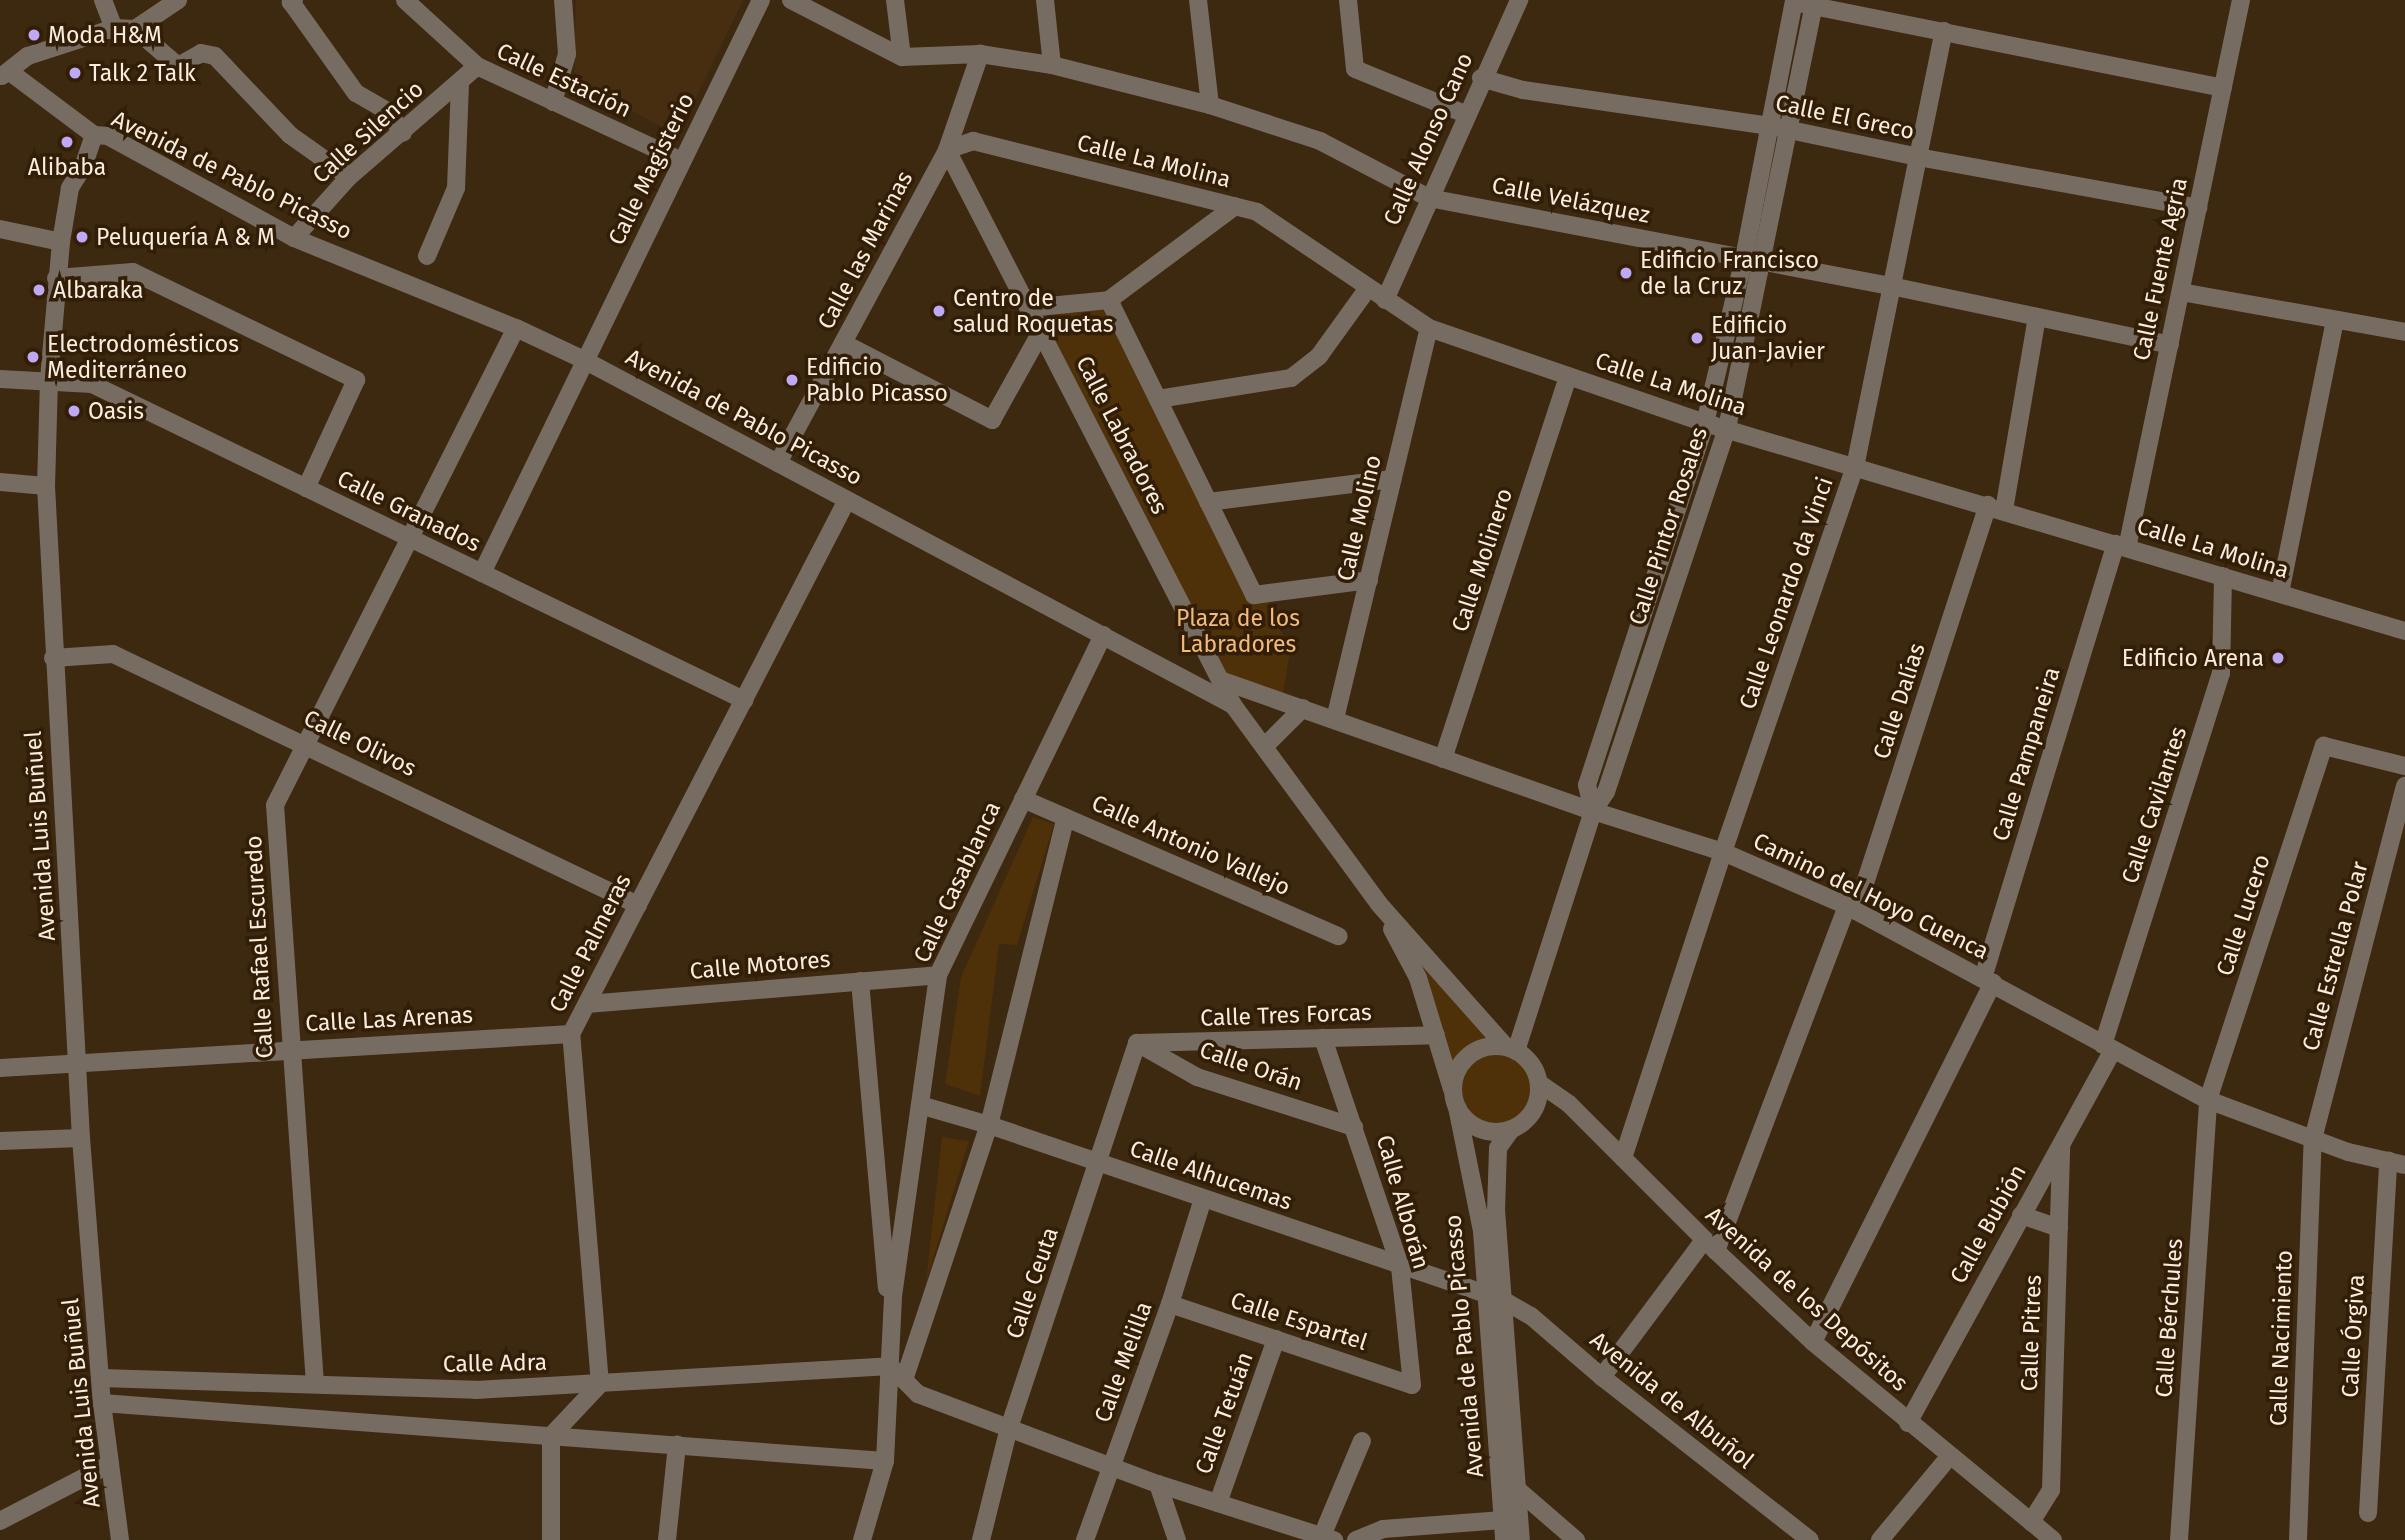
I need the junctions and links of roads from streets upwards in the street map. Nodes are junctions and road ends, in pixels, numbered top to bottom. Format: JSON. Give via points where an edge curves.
{"nodes":[{"id":1,"x":103,"y":0,"type":"edge"},
{"id":2,"x":178,"y":0,"type":"edge"},
{"id":3,"x":295,"y":0,"type":"edge"},
{"id":4,"x":405,"y":0,"type":"edge"},
{"id":5,"x":563,"y":0,"type":"edge"},
{"id":6,"x":761,"y":0,"type":"edge"},
{"id":7,"x":791,"y":0,"type":"edge"},
{"id":8,"x":895,"y":0,"type":"edge"},
{"id":9,"x":1045,"y":0,"type":"edge"},
{"id":10,"x":1198,"y":0,"type":"edge"},
{"id":11,"x":1348,"y":0,"type":"edge"},
{"id":12,"x":1519,"y":0,"type":"edge"},
{"id":13,"x":2241,"y":0,"type":"edge"},
{"id":14,"x":1791,"y":1,"type":"edge"},
{"id":15,"x":1814,"y":4,"type":"edge"},
{"id":16,"x":114,"y":28,"type":"junction"},
{"id":17,"x":135,"y":29,"type":"junction"},
{"id":18,"x":1944,"y":30,"type":"junction"},
{"id":19,"x":980,"y":54,"type":"junction"},
{"id":20,"x":902,"y":57,"type":"junction"},
{"id":21,"x":1052,"y":65,"type":"junction"},
{"id":22,"x":477,"y":66,"type":"junction"},
{"id":23,"x":5,"y":74,"type":"edge"},
{"id":24,"x":1481,"y":78,"type":"junction"},
{"id":25,"x":460,"y":83,"type":"junction"},
{"id":26,"x":2222,"y":88,"type":"junction"},
{"id":27,"x":553,"y":102,"type":"junction"},
{"id":28,"x":1210,"y":105,"type":"junction"},
{"id":29,"x":1465,"y":114,"type":"junction"},
{"id":30,"x":1771,"y":126,"type":"junction"},
{"id":31,"x":1790,"y":130,"type":"junction"},
{"id":32,"x":403,"y":133,"type":"junction"},
{"id":33,"x":94,"y":135,"type":"junction"},
{"id":34,"x":947,"y":150,"type":"junction"},
{"id":35,"x":1918,"y":157,"type":"junction"},
{"id":36,"x":682,"y":162,"type":"junction"},
{"id":37,"x":349,"y":177,"type":"junction"},
{"id":38,"x":1429,"y":198,"type":"junction"},
{"id":39,"x":1235,"y":206,"type":"junction"},
{"id":40,"x":2198,"y":208,"type":"junction"},
{"id":41,"x":0,"y":229,"type":"edge"},
{"id":42,"x":294,"y":238,"type":"junction"},
{"id":43,"x":61,"y":242,"type":"junction"},
{"id":44,"x":428,"y":256,"type":"dead end"},
{"id":45,"x":1744,"y":258,"type":"junction"},
{"id":46,"x":1762,"y":261,"type":"junction"},
{"id":47,"x":56,"y":278,"type":"junction"},
{"id":48,"x":1891,"y":286,"type":"junction"},
{"id":49,"x":1368,"y":288,"type":"junction"},
{"id":50,"x":2180,"y":292,"type":"junction"},
{"id":51,"x":1109,"y":300,"type":"junction"},
{"id":52,"x":1385,"y":300,"type":"junction"},
{"id":53,"x":1028,"y":307,"type":"junction"},
{"id":54,"x":2037,"y":317,"type":"junction"},
{"id":55,"x":2335,"y":320,"type":"junction"},
{"id":56,"x":516,"y":328,"type":"junction"},
{"id":57,"x":1429,"y":328,"type":"junction"},
{"id":58,"x":1041,"y":332,"type":"junction"},
{"id":59,"x":2405,"y":332,"type":"edge"},
{"id":60,"x":843,"y":343,"type":"junction"},
{"id":61,"x":2169,"y":345,"type":"junction"},
{"id":62,"x":584,"y":360,"type":"junction"},
{"id":63,"x":1568,"y":376,"type":"junction"},
{"id":64,"x":0,"y":379,"type":"edge"},
{"id":65,"x":49,"y":380,"type":"junction"},
{"id":66,"x":1158,"y":399,"type":"junction"},
{"id":67,"x":1705,"y":423,"type":"junction"},
{"id":68,"x":1727,"y":428,"type":"junction"},
{"id":69,"x":778,"y":463,"type":"junction"},
{"id":70,"x":1855,"y":467,"type":"junction"},
{"id":71,"x":1393,"y":480,"type":"junction"},
{"id":72,"x":0,"y":482,"type":"edge"},
{"id":73,"x":46,"y":486,"type":"junction"},
{"id":74,"x":306,"y":488,"type":"junction"},
{"id":75,"x":847,"y":499,"type":"junction"},
{"id":76,"x":1208,"y":502,"type":"junction"},
{"id":77,"x":1996,"y":508,"type":"junction"},
{"id":78,"x":411,"y":539,"type":"junction"},
{"id":79,"x":2122,"y":546,"type":"junction"},
{"id":80,"x":482,"y":573,"type":"junction"},
{"id":81,"x":2222,"y":576,"type":"junction"},
{"id":82,"x":1369,"y":580,"type":"junction"},
{"id":83,"x":2280,"y":593,"type":"junction"},
{"id":84,"x":2405,"y":631,"type":"edge"},
{"id":85,"x":1103,"y":635,"type":"junction"},
{"id":86,"x":53,"y":658,"type":"junction"},
{"id":87,"x":1220,"y":680,"type":"junction"},
{"id":88,"x":744,"y":700,"type":"junction"},
{"id":89,"x":1233,"y":705,"type":"junction"},
{"id":90,"x":1303,"y":708,"type":"junction"},
{"id":91,"x":1335,"y":719,"type":"junction"},
{"id":92,"x":306,"y":744,"type":"junction"},
{"id":93,"x":1264,"y":747,"type":"junction"},
{"id":94,"x":1443,"y":759,"type":"junction"},
{"id":95,"x":2405,"y":766,"type":"edge"},
{"id":96,"x":2405,"y":786,"type":"edge"},
{"id":97,"x":1023,"y":799,"type":"junction"},
{"id":98,"x":1593,"y":811,"type":"junction"},
{"id":99,"x":1066,"y":817,"type":"junction"},
{"id":100,"x":1723,"y":852,"type":"junction"},
{"id":101,"x":1379,"y":904,"type":"junction"},
{"id":102,"x":638,"y":905,"type":"junction"},
{"id":103,"x":1852,"y":909,"type":"junction"},
{"id":104,"x":1338,"y":936,"type":"dead end"},
{"id":105,"x":938,"y":975,"type":"junction"},
{"id":106,"x":1988,"y":980,"type":"junction"},
{"id":107,"x":860,"y":981,"type":"junction"},
{"id":108,"x":587,"y":1004,"type":"junction"},
{"id":109,"x":571,"y":1034,"type":"junction"},
{"id":110,"x":1436,"y":1035,"type":"junction"},
{"id":111,"x":1323,"y":1038,"type":"junction"},
{"id":112,"x":1137,"y":1043,"type":"junction"},
{"id":113,"x":2108,"y":1047,"type":"junction"},
{"id":114,"x":290,"y":1049,"type":"junction"},
{"id":115,"x":1511,"y":1049,"type":"junction"},
{"id":116,"x":77,"y":1064,"type":"junction"},
{"id":117,"x":0,"y":1068,"type":"edge"},
{"id":118,"x":1539,"y":1083,"type":"junction"},
{"id":119,"x":1455,"y":1100,"type":"junction"},
{"id":120,"x":2208,"y":1100,"type":"junction"},
{"id":121,"x":920,"y":1105,"type":"junction"},
{"id":122,"x":989,"y":1125,"type":"junction"},
{"id":123,"x":1354,"y":1126,"type":"junction"},
{"id":124,"x":1510,"y":1131,"type":"junction"},
{"id":125,"x":81,"y":1138,"type":"junction"},
{"id":126,"x":2313,"y":1139,"type":"junction"},
{"id":127,"x":0,"y":1141,"type":"edge"},
{"id":128,"x":2062,"y":1141,"type":"junction"},
{"id":129,"x":1623,"y":1158,"type":"junction"},
{"id":130,"x":1099,"y":1163,"type":"junction"},
{"id":131,"x":2396,"y":1163,"type":"edge"},
{"id":132,"x":1203,"y":1199,"type":"junction"},
{"id":133,"x":2021,"y":1215,"type":"junction"},
{"id":134,"x":2059,"y":1228,"type":"junction"},
{"id":135,"x":1710,"y":1246,"type":"junction"},
{"id":136,"x":1400,"y":1266,"type":"junction"},
{"id":137,"x":1495,"y":1297,"type":"junction"},
{"id":138,"x":1170,"y":1304,"type":"junction"},
{"id":139,"x":891,"y":1334,"type":"junction"},
{"id":140,"x":1276,"y":1339,"type":"junction"},
{"id":141,"x":1813,"y":1342,"type":"junction"},
{"id":142,"x":890,"y":1366,"type":"junction"},
{"id":143,"x":1602,"y":1377,"type":"junction"},
{"id":144,"x":101,"y":1378,"type":"junction"},
{"id":145,"x":904,"y":1380,"type":"junction"},
{"id":146,"x":315,"y":1384,"type":"junction"},
{"id":147,"x":600,"y":1384,"type":"junction"},
{"id":148,"x":1412,"y":1385,"type":"joint"},
{"id":149,"x":102,"y":1403,"type":"junction"},
{"id":150,"x":1908,"y":1423,"type":"junction"},
{"id":151,"x":1009,"y":1428,"type":"junction"},
{"id":152,"x":551,"y":1436,"type":"junction"},
{"id":153,"x":1362,"y":1441,"type":"dead end"},
{"id":154,"x":677,"y":1445,"type":"junction"},
{"id":155,"x":1949,"y":1457,"type":"junction"},
{"id":156,"x":886,"y":1461,"type":"junction"},
{"id":157,"x":110,"y":1464,"type":"junction"},
{"id":158,"x":1112,"y":1466,"type":"junction"},
{"id":159,"x":1158,"y":1483,"type":"junction"},
{"id":160,"x":1518,"y":1490,"type":"junction"},
{"id":161,"x":1218,"y":1503,"type":"junction"},
{"id":162,"x":2368,"y":1513,"type":"dead end"},
{"id":163,"x":1503,"y":1520,"type":"junction"},
{"id":164,"x":0,"y":1521,"type":"edge"},
{"id":165,"x":2031,"y":1522,"type":"junction"},
{"id":166,"x":1383,"y":1535,"type":"edge"},
{"id":167,"x":1328,"y":1538,"type":"edge"},
{"id":168,"x":120,"y":1540,"type":"edge"},
{"id":169,"x":551,"y":1540,"type":"edge"},
{"id":170,"x":667,"y":1540,"type":"edge"},
{"id":171,"x":862,"y":1540,"type":"edge"},
{"id":172,"x":981,"y":1540,"type":"edge"},
{"id":173,"x":1085,"y":1540,"type":"edge"},
{"id":174,"x":1177,"y":1540,"type":"edge"},
{"id":175,"x":1356,"y":1540,"type":"edge"},
{"id":176,"x":1504,"y":1540,"type":"edge"},
{"id":177,"x":1521,"y":1540,"type":"edge"},
{"id":178,"x":1576,"y":1540,"type":"edge"},
{"id":179,"x":1810,"y":1540,"type":"edge"},
{"id":180,"x":1880,"y":1540,"type":"edge"},
{"id":181,"x":2053,"y":1540,"type":"edge"},
{"id":182,"x":2179,"y":1540,"type":"edge"},
{"id":183,"x":2298,"y":1540,"type":"edge"}],
"edges":[{"from":1,"to":16,"type":"street"},
{"from":2,"to":17,"type":"street"},
{"from":3,"to":32,"type":"street","via":[[291,2],[356,93],[387,111]]},
{"from":4,"to":22,"type":"street","name":"Calle Estación"},
{"from":5,"to":27,"type":"street","via":[[567,54]]},
{"from":6,"to":36,"type":"street","name":"Calle Magisterio"},
{"from":7,"to":20,"type":"street"},
{"from":8,"to":20,"type":"street"},
{"from":9,"to":21,"type":"street"},
{"from":10,"to":28,"type":"street"},
{"from":11,"to":29,"type":"street","via":[[1355,69]]},
{"from":12,"to":24,"type":"street","name":"Calle Alonso Cano"},
{"from":13,"to":26,"type":"street","name":"Calle Fuente Agria"},
{"from":14,"to":15,"type":"street"},
{"from":14,"to":30,"type":"street","name":"Calle Pintor Rosales"},
{"from":15,"to":18,"type":"street"},
{"from":15,"to":31,"type":"street","name":"Calle Pintor Rosales"},
{"from":16,"to":17,"type":"street"},
{"from":16,"to":23,"type":"street","via":[[28,56]]},
{"from":17,"to":37,"type":"street","via":[[178,66],[201,53],[215,56],[290,135]]},
{"from":18,"to":26,"type":"street"},
{"from":18,"to":35,"type":"street","name":"Calle Leonardo da Vinci"},
{"from":19,"to":20,"type":"street","name":"Calle Velázquez"},
{"from":19,"to":21,"type":"street","name":"Calle Velázquez"},
{"from":19,"to":34,"type":"street","name":"Calle las Marinas"},
{"from":21,"to":28,"type":"street","name":"Calle Velázquez"},
{"from":22,"to":25,"type":"street","name":"Calle Silencio"},
{"from":22,"to":27,"type":"street","name":"Calle Estación"},
{"from":23,"to":33,"type":"street","name":"Avenida de Pablo Picasso"},
{"from":24,"to":29,"type":"street","name":"Calle Alonso Cano"},
{"from":24,"to":30,"type":"street","name":"Calle El Greco","via":[[1523,90]]},
{"from":25,"to":32,"type":"street","name":"Calle Silencio"},
{"from":25,"to":44,"type":"street","via":[[456,188]]},
{"from":26,"to":40,"type":"street","name":"Calle Fuente Agria"},
{"from":27,"to":36,"type":"street","name":"Calle Estación"},
{"from":28,"to":38,"type":"street","name":"Calle Velázquez","via":[[1320,141]]},
{"from":29,"to":38,"type":"street","name":"Calle Alonso Cano"},
{"from":30,"to":31,"type":"street","name":"Calle El Greco"},
{"from":30,"to":45,"type":"street","name":"Calle Pintor Rosales"},
{"from":31,"to":35,"type":"street","name":"Calle El Greco"},
{"from":31,"to":46,"type":"street","name":"Calle Pintor Rosales"},
{"from":32,"to":37,"type":"street","name":"Calle Silencio"},
{"from":33,"to":42,"type":"street","name":"Avenida de Pablo Picasso","via":[[108,136]]},
{"from":33,"to":43,"type":"street","name":"Avenida Luis Buñuel","via":[[70,188]]},
{"from":34,"to":39,"type":"street","name":"Calle La Molina","via":[[973,141]]},
{"from":34,"to":53,"type":"street","name":"Calle Labradores"},
{"from":34,"to":60,"type":"street","name":"Calle las Marinas"},
{"from":35,"to":40,"type":"street","name":"Calle El Greco"},
{"from":35,"to":48,"type":"street","name":"Calle Leonardo da Vinci"},
{"from":36,"to":62,"type":"street","name":"Calle Magisterio"},
{"from":37,"to":42,"type":"street","name":"Calle Silencio"},
{"from":38,"to":45,"type":"street","name":"Calle Velázquez"},
{"from":38,"to":52,"type":"street","name":"Calle Alonso Cano"},
{"from":39,"to":49,"type":"street","name":"Calle La Molina","via":[[1257,212]]},
{"from":39,"to":51,"type":"street"},
{"from":40,"to":50,"type":"street","name":"Calle Fuente Agria"},
{"from":41,"to":43,"type":"street"},
{"from":42,"to":56,"type":"street","name":"Avenida de Pablo Picasso"},
{"from":43,"to":47,"type":"street","name":"Avenida Luis Buñuel"},
{"from":45,"to":46,"type":"street","name":"Calle Velázquez"},
{"from":45,"to":67,"type":"street","name":"Calle Pintor Rosales"},
{"from":46,"to":48,"type":"street","name":"Calle Velázquez"},
{"from":46,"to":68,"type":"street","name":"Calle Pintor Rosales"},
{"from":47,"to":65,"type":"street","name":"Avenida Luis Buñuel"},
{"from":47,"to":74,"type":"street","via":[[133,272],[356,380]]},
{"from":48,"to":54,"type":"street","name":"Calle Velázquez"},
{"from":48,"to":70,"type":"street","name":"Calle Leonardo da Vinci"},
{"from":49,"to":52,"type":"street","name":"Calle La Molina"},
{"from":49,"to":66,"type":"street","via":[[1320,356],[1291,378]]},
{"from":50,"to":55,"type":"street"},
{"from":50,"to":61,"type":"street","name":"Calle Fuente Agria"},
{"from":51,"to":53,"type":"street"},
{"from":51,"to":66,"type":"street"},
{"from":52,"to":57,"type":"street","name":"Calle La Molina"},
{"from":53,"to":58,"type":"street","name":"Calle Labradores"},
{"from":54,"to":61,"type":"street","name":"Calle Velázquez"},
{"from":54,"to":77,"type":"street","name":"Calle Dalías"},
{"from":55,"to":59,"type":"street"},
{"from":55,"to":83,"type":"street"},
{"from":56,"to":62,"type":"street","name":"Avenida de Pablo Picasso"},
{"from":56,"to":78,"type":"street","name":"Calle Rafael Escuredo"},
{"from":57,"to":63,"type":"street","name":"Calle La Molina"},
{"from":57,"to":71,"type":"street","name":"Calle Molino"},
{"from":58,"to":60,"type":"street","via":[[992,420]]},
{"from":58,"to":87,"type":"street","name":"Calle Labradores"},
{"from":60,"to":69,"type":"street","name":"Calle las Marinas"},
{"from":61,"to":79,"type":"street","name":"Calle Fuente Agria"},
{"from":62,"to":69,"type":"street","name":"Avenida de Pablo Picasso"},
{"from":62,"to":80,"type":"street","name":"Calle Magisterio"},
{"from":63,"to":67,"type":"street","name":"Calle La Molina"},
{"from":63,"to":94,"type":"street","name":"Calle Molinero"},
{"from":64,"to":65,"type":"street","name":"Calle Granados"},
{"from":65,"to":73,"type":"street","name":"Avenida Luis Buñuel"},
{"from":65,"to":74,"type":"street","name":"Calle Granados","via":[[92,384]]},
{"from":66,"to":76,"type":"street"},
{"from":67,"to":68,"type":"street","name":"Calle La Molina"},
{"from":67,"to":98,"type":"street","name":"Calle Pintor Rosales","via":[[1587,785]]},
{"from":68,"to":70,"type":"street","name":"Calle La Molina"},
{"from":68,"to":98,"type":"street","name":"Calle Pintor Rosales","via":[[1606,792]]},
{"from":69,"to":75,"type":"street","name":"Avenida de Pablo Picasso"},
{"from":70,"to":77,"type":"street","name":"Calle La Molina"},
{"from":70,"to":100,"type":"street","name":"Calle Leonardo da Vinci"},
{"from":71,"to":76,"type":"street"},
{"from":71,"to":82,"type":"street","name":"Calle Molino"},
{"from":72,"to":73,"type":"street"},
{"from":73,"to":86,"type":"street","name":"Avenida Luis Buñuel"},
{"from":74,"to":78,"type":"street","name":"Calle Granados"},
{"from":75,"to":85,"type":"street","name":"Avenida de Pablo Picasso"},
{"from":75,"to":88,"type":"street","name":"Calle Palmeras"},
{"from":76,"to":82,"type":"street","via":[[1254,595]]},
{"from":77,"to":79,"type":"street","name":"Calle La Molina"},
{"from":77,"to":103,"type":"street","name":"Calle Dalías"},
{"from":78,"to":80,"type":"street","name":"Calle Granados"},
{"from":78,"to":92,"type":"street","name":"Calle Rafael Escuredo"},
{"from":79,"to":81,"type":"street","name":"Calle La Molina"},
{"from":79,"to":106,"type":"street","name":"Calle Pampaneira"},
{"from":80,"to":88,"type":"street","name":"Calle Granados"},
{"from":81,"to":83,"type":"street","name":"Calle La Molina"},
{"from":81,"to":113,"type":"street","name":"Calle Cavilantes","via":[[2221,673]]},
{"from":82,"to":91,"type":"street","name":"Calle Molino"},
{"from":83,"to":84,"type":"street","name":"Calle La Molina"},
{"from":85,"to":89,"type":"street","name":"Avenida de Pablo Picasso"},
{"from":85,"to":97,"type":"street","name":"Calle Casablanca"},
{"from":86,"to":92,"type":"street","name":"Calle Olivos","via":[[113,654]]},
{"from":86,"to":116,"type":"street","name":"Avenida Luis Buñuel"},
{"from":87,"to":89,"type":"street","name":"Calle Labradores"},
{"from":87,"to":90,"type":"street","name":"Camino del Hoyo Cuenca"},
{"from":88,"to":102,"type":"street","name":"Calle Palmeras"},
{"from":89,"to":93,"type":"street","name":"Avenida de Pablo Picasso"},
{"from":90,"to":91,"type":"street","name":"Camino del Hoyo Cuenca"},
{"from":90,"to":93,"type":"street"},
{"from":91,"to":94,"type":"street","name":"Camino del Hoyo Cuenca"},
{"from":92,"to":102,"type":"street","name":"Calle Olivos"},
{"from":92,"to":114,"type":"street","name":"Calle Rafael Escuredo","via":[[275,805]]},
{"from":93,"to":101,"type":"street","name":"Avenida de Pablo Picasso"},
{"from":94,"to":98,"type":"street","name":"Camino del Hoyo Cuenca"},
{"from":95,"to":120,"type":"street","name":"Calle Lucero","via":[[2324,746]]},
{"from":96,"to":126,"type":"street","name":"Calle Estrella Polar"},
{"from":97,"to":99,"type":"street","name":"Calle Antonio Vallejo"},
{"from":97,"to":105,"type":"street","name":"Calle Casablanca"},
{"from":98,"to":100,"type":"street","name":"Camino del Hoyo Cuenca"},
{"from":98,"to":115,"type":"street","name":"Calle Pintor Rosales"},
{"from":99,"to":104,"type":"street","name":"Calle Antonio Vallejo"},
{"from":99,"to":122,"type":"street"},
{"from":100,"to":103,"type":"street","name":"Camino del Hoyo Cuenca"},
{"from":100,"to":129,"type":"street","name":"Calle Leonardo da Vinci"},
{"from":101,"to":110,"type":"street","name":"Avenida de Pablo Picasso","via":[[1418,978]]},
{"from":101,"to":115,"type":"street","name":"Avenida de Pablo Picasso"},
{"from":102,"to":108,"type":"street","name":"Calle Palmeras"},
{"from":103,"to":106,"type":"street","name":"Camino del Hoyo Cuenca"},
{"from":103,"to":135,"type":"street","name":"Calle Dalías"},
{"from":105,"to":107,"type":"street","name":"Calle Motores"},
{"from":105,"to":121,"type":"street","name":"Calle Casablanca"},
{"from":106,"to":113,"type":"street","name":"Camino del Hoyo Cuenca"},
{"from":106,"to":141,"type":"street","name":"Calle Pampaneira"},
{"from":107,"to":108,"type":"street","name":"Calle Motores"},
{"from":107,"to":139,"type":"street","name":"Calle Casablanca"},
{"from":108,"to":109,"type":"street","name":"Calle Palmeras"},
{"from":109,"to":114,"type":"street","name":"Calle Las Arenas"},
{"from":109,"to":147,"type":"street","name":"Calle Palmeras"},
{"from":110,"to":111,"type":"street","name":"Calle Tres Forcas"},
{"from":110,"to":119,"type":"street","name":"Avenida de Pablo Picasso"},
{"from":111,"to":112,"type":"street","name":"Calle Tres Forcas"},
{"from":111,"to":123,"type":"street","name":"Calle Alborán"},
{"from":112,"to":123,"type":"street","name":"Calle Orán","via":[[1197,1077]]},
{"from":112,"to":130,"type":"street","name":"Calle Ceuta"},
{"from":113,"to":120,"type":"street","name":"Camino del Hoyo Cuenca"},
{"from":113,"to":128,"type":"street","name":"Calle Bubión"},
{"from":114,"to":116,"type":"street","name":"Calle Las Arenas"},
{"from":114,"to":146,"type":"street","name":"Calle Rafael Escuredo"},
{"from":115,"to":118,"type":"street","via":[[1527,1059]]},
{"from":115,"to":119,"type":"street","via":[[1483,1048],[1473,1053],[1458,1070]]},
{"from":116,"to":117,"type":"street","name":"Calle Las Arenas"},
{"from":116,"to":125,"type":"street","name":"Avenida Luis Buñuel"},
{"from":118,"to":124,"type":"street","via":[[1536,1107]]},
{"from":118,"to":129,"type":"street","name":"Avenida de los Depósitos","via":[[1569,1104]]},
{"from":119,"to":124,"type":"street","via":[[1473,1126],[1497,1133]]},
{"from":119,"to":137,"type":"street","name":"Avenida de Pablo Picasso"},
{"from":120,"to":126,"type":"street","name":"Camino del Hoyo Cuenca"},
{"from":120,"to":182,"type":"street","name":"Calle Bérchules"},
{"from":121,"to":122,"type":"street","name":"Calle Alhucemas"},
{"from":121,"to":139,"type":"street","name":"Calle Casablanca"},
{"from":122,"to":130,"type":"street","name":"Calle Alhucemas"},
{"from":122,"to":145,"type":"street"},
{"from":123,"to":136,"type":"street","name":"Calle Alborán"},
{"from":124,"to":137,"type":"street","name":"Avenida de Pablo Picasso","via":[[1498,1148]]},
{"from":125,"to":127,"type":"street"},
{"from":125,"to":144,"type":"street","name":"Avenida Luis Buñuel"},
{"from":126,"to":131,"type":"street","name":"Camino del Hoyo Cuenca"},
{"from":126,"to":183,"type":"street","name":"Calle Nacimiento"},
{"from":128,"to":133,"type":"street","name":"Calle Bubión"},
{"from":128,"to":134,"type":"street","name":"Calle Pitres"},
{"from":129,"to":135,"type":"street","name":"Avenida de los Depósitos"},
{"from":130,"to":132,"type":"street","name":"Calle Alhucemas"},
{"from":130,"to":151,"type":"street","name":"Calle Ceuta"},
{"from":131,"to":162,"type":"street","name":"Calle Órgiva"},
{"from":132,"to":136,"type":"street","name":"Calle Alhucemas"},
{"from":132,"to":138,"type":"street","name":"Calle Melilla"},
{"from":133,"to":134,"type":"street"},
{"from":133,"to":150,"type":"street","name":"Calle Bubión"},
{"from":134,"to":165,"type":"street","name":"Calle Pitres","via":[[2051,1490]]},
{"from":135,"to":141,"type":"street","name":"Avenida de los Depósitos"},
{"from":135,"to":143,"type":"street","name":"Calle Dalías"},
{"from":136,"to":137,"type":"street","name":"Calle Alhucemas"},
{"from":136,"to":148,"type":"street","name":"Calle Alborán"},
{"from":137,"to":143,"type":"street","name":"Avenida de Albuñol","via":[[1531,1316]]},
{"from":137,"to":160,"type":"street","name":"Avenida de Pablo Picasso"},
{"from":137,"to":163,"type":"street","name":"Avenida de Pablo Picasso"},
{"from":138,"to":140,"type":"street","name":"Calle Espartel"},
{"from":138,"to":158,"type":"street","name":"Calle Melilla"},
{"from":139,"to":142,"type":"street","name":"Calle Casablanca"},
{"from":140,"to":148,"type":"street","name":"Calle Espartel"},
{"from":140,"to":161,"type":"street","name":"Calle Tetuán"},
{"from":141,"to":150,"type":"street","name":"Avenida de los Depósitos"},
{"from":142,"to":145,"type":"street"},
{"from":142,"to":147,"type":"street","name":"Calle Adra"},
{"from":142,"to":156,"type":"street","name":"Calle Casablanca"},
{"from":143,"to":179,"type":"street","name":"Avenida de Albuñol"},
{"from":144,"to":146,"type":"street","name":"Calle Adra"},
{"from":144,"to":149,"type":"street","name":"Avenida Luis Buñuel"},
{"from":145,"to":151,"type":"street","via":[[918,1394]]},
{"from":146,"to":147,"type":"street","name":"Calle Adra","via":[[476,1390]]},
{"from":147,"to":152,"type":"street"},
{"from":149,"to":152,"type":"street"},
{"from":149,"to":157,"type":"street","name":"Avenida Luis Buñuel"},
{"from":150,"to":155,"type":"street","name":"Avenida de los Depósitos"},
{"from":151,"to":158,"type":"street"},
{"from":151,"to":172,"type":"street","name":"Calle Ceuta"},
{"from":152,"to":154,"type":"street"},
{"from":152,"to":169,"type":"street"},
{"from":153,"to":167,"type":"street"},
{"from":154,"to":156,"type":"street"},
{"from":154,"to":170,"type":"street"},
{"from":155,"to":165,"type":"street","name":"Avenida de los Depósitos"},
{"from":155,"to":180,"type":"street"},
{"from":156,"to":171,"type":"street","name":"Calle Casablanca"},
{"from":157,"to":164,"type":"street"},
{"from":157,"to":168,"type":"street","name":"Avenida Luis Buñuel"},
{"from":158,"to":159,"type":"street"},
{"from":158,"to":173,"type":"street","name":"Calle Melilla"},
{"from":159,"to":161,"type":"street"},
{"from":159,"to":174,"type":"street"},
{"from":160,"to":177,"type":"street","name":"Avenida de Pablo Picasso"},
{"from":160,"to":178,"type":"street"},
{"from":161,"to":167,"type":"street"},
{"from":163,"to":166,"type":"street"},
{"from":163,"to":176,"type":"street","name":"Avenida de Pablo Picasso"},
{"from":165,"to":181,"type":"street","name":"Avenida de los Depósitos"},
{"from":166,"to":175,"type":"street"}]}
